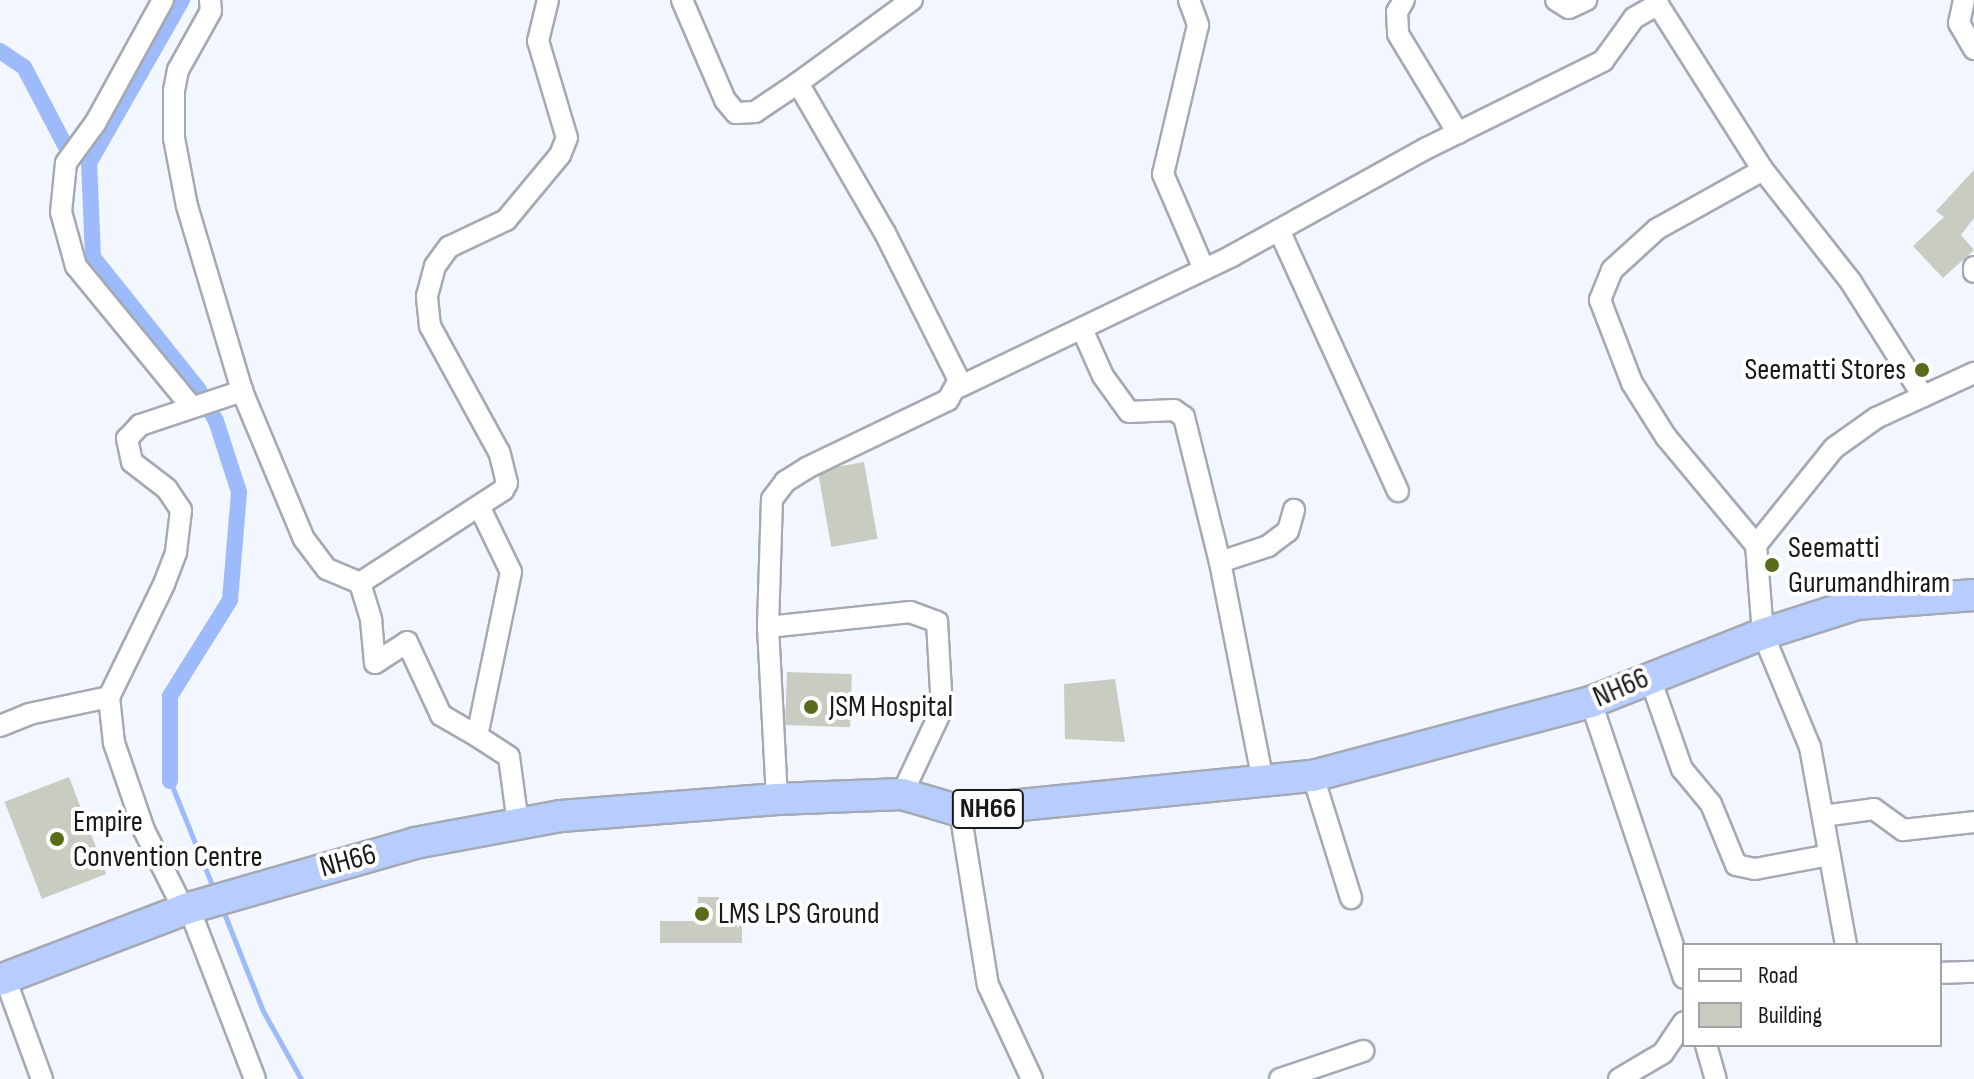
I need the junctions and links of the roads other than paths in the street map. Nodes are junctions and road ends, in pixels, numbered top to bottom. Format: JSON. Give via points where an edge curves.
{"nodes":[{"id":1,"x":163,"y":0,"type":"edge"},
{"id":2,"x":210,"y":0,"type":"edge"},
{"id":3,"x":548,"y":0,"type":"edge"},
{"id":4,"x":682,"y":0,"type":"edge"},
{"id":5,"x":1189,"y":0,"type":"edge"},
{"id":6,"x":1404,"y":0,"type":"edge"},
{"id":7,"x":1556,"y":0,"type":"edge"},
{"id":8,"x":1586,"y":0,"type":"edge"},
{"id":9,"x":1964,"y":0,"type":"edge"},
{"id":10,"x":905,"y":2,"type":"edge"},
{"id":11,"x":1656,"y":2,"type":"edge"},
{"id":12,"x":1974,"y":49,"type":"edge"},
{"id":13,"x":798,"y":83,"type":"junction"},
{"id":14,"x":1458,"y":133,"type":"junction"},
{"id":15,"x":1763,"y":170,"type":"junction"},
{"id":16,"x":1279,"y":230,"type":"junction"},
{"id":17,"x":1204,"y":269,"type":"junction"},
{"id":18,"x":1082,"y":329,"type":"junction"},
{"id":19,"x":1974,"y":373,"type":"edge"},
{"id":20,"x":959,"y":387,"type":"junction"},
{"id":21,"x":242,"y":391,"type":"junction"},
{"id":22,"x":1923,"y":396,"type":"junction"},
{"id":23,"x":194,"y":406,"type":"junction"},
{"id":24,"x":1398,"y":491,"type":"dead end"},
{"id":25,"x":479,"y":506,"type":"junction"},
{"id":26,"x":1294,"y":510,"type":"dead end"},
{"id":27,"x":1756,"y":545,"type":"junction"},
{"id":28,"x":1220,"y":562,"type":"junction"},
{"id":29,"x":360,"y":583,"type":"junction"},
{"id":30,"x":1974,"y":595,"type":"edge"},
{"id":31,"x":768,"y":627,"type":"junction"},
{"id":32,"x":1763,"y":634,"type":"junction"},
{"id":33,"x":1649,"y":675,"type":"junction"},
{"id":34,"x":109,"y":697,"type":"junction"},
{"id":35,"x":1591,"y":702,"type":"junction"},
{"id":36,"x":0,"y":726,"type":"edge"},
{"id":37,"x":477,"y":736,"type":"junction"},
{"id":38,"x":1313,"y":776,"type":"junction"},
{"id":39,"x":1263,"y":782,"type":"junction"},
{"id":40,"x":902,"y":794,"type":"junction"},
{"id":41,"x":777,"y":799,"type":"junction"},
{"id":42,"x":960,"y":811,"type":"junction"},
{"id":43,"x":1823,"y":816,"type":"junction"},
{"id":44,"x":1974,"y":822,"type":"edge"},
{"id":45,"x":518,"y":824,"type":"junction"},
{"id":46,"x":1830,"y":855,"type":"junction"},
{"id":47,"x":1351,"y":898,"type":"dead end"},
{"id":48,"x":186,"y":909,"type":"junction"},
{"id":49,"x":1846,"y":943,"type":"edge"},
{"id":50,"x":1682,"y":972,"type":"edge"},
{"id":51,"x":1974,"y":972,"type":"edge"},
{"id":52,"x":1942,"y":973,"type":"edge"},
{"id":53,"x":3,"y":979,"type":"edge"},
{"id":54,"x":1682,"y":1025,"type":"edge"},
{"id":55,"x":1707,"y":1047,"type":"edge"},
{"id":56,"x":1363,"y":1051,"type":"dead end"},
{"id":57,"x":42,"y":1079,"type":"edge"},
{"id":58,"x":255,"y":1079,"type":"edge"},
{"id":59,"x":1032,"y":1079,"type":"edge"},
{"id":60,"x":1280,"y":1079,"type":"edge"},
{"id":61,"x":1619,"y":1079,"type":"edge"},
{"id":62,"x":1716,"y":1079,"type":"edge"}],
"edges":[{"from":1,"to":23,"type":"street","via":[[96,122],[66,163],[61,212],[76,266]]},
{"from":2,"to":21,"type":"street","via":[[211,11],[178,70],[174,138],[205,273]]},
{"from":3,"to":25,"type":"street","via":[[538,41],[567,138],[560,155],[506,220],[449,247],[435,266],[427,296],[430,326],[506,472],[503,490]]},
{"from":4,"to":13,"type":"street","via":[[725,100],[736,113],[755,112]]},
{"from":5,"to":17,"type":"street","via":[[1198,25],[1163,174]]},
{"from":6,"to":14,"type":"street","via":[[1397,12],[1398,34]]},
{"from":7,"to":8,"type":"street","via":[[1569,8]]},
{"from":9,"to":12,"type":"street","via":[[1959,23]]},
{"from":10,"to":13,"type":"street"},
{"from":11,"to":14,"type":"street","via":[[1634,18],[1603,61]]},
{"from":11,"to":15,"type":"street"},
{"from":13,"to":20,"type":"street","via":[[885,233],[954,366]]},
{"from":14,"to":16,"type":"street"},
{"from":15,"to":22,"type":"street","via":[[1851,282]]},
{"from":15,"to":27,"type":"street","via":[[1657,229],[1612,270],[1600,300],[1632,383]]},
{"from":16,"to":17,"type":"street"},
{"from":16,"to":24,"type":"street"},
{"from":17,"to":18,"type":"street"},
{"from":18,"to":20,"type":"street"},
{"from":18,"to":28,"type":"street","via":[[1103,376],[1129,412],[1181,413]]},
{"from":19,"to":22,"type":"street"},
{"from":20,"to":31,"type":"street","via":[[929,411],[785,482],[772,499],[769,520]]},
{"from":21,"to":23,"type":"street"},
{"from":21,"to":29,"type":"street","via":[[304,539],[327,569]]},
{"from":22,"to":27,"type":"street","via":[[1876,418],[1834,448]]},
{"from":23,"to":34,"type":"street","via":[[140,425],[127,439],[132,462],[167,489],[181,510],[172,563]]},
{"from":25,"to":29,"type":"street"},
{"from":25,"to":37,"type":"street","via":[[511,572]]},
{"from":26,"to":28,"type":"street","via":[[1288,531],[1268,546]]},
{"from":27,"to":32,"type":"street"},
{"from":28,"to":39,"type":"street"},
{"from":29,"to":37,"type":"street","via":[[375,663],[407,642],[441,715]]},
{"from":30,"to":32,"type":"highway","name":"NH66","number":"NH66","via":[[1857,604]]},
{"from":31,"to":40,"type":"street","via":[[910,612],[937,622],[942,709]]},
{"from":31,"to":41,"type":"street"},
{"from":32,"to":33,"type":"highway","name":"NH66","number":"NH66"},
{"from":32,"to":43,"type":"street","via":[[1810,747]]},
{"from":33,"to":35,"type":"highway","name":"NH66","number":"NH66"},
{"from":33,"to":46,"type":"street","via":[[1682,769],[1711,804],[1736,865],[1755,869]]},
{"from":34,"to":36,"type":"street","via":[[29,714]]},
{"from":34,"to":48,"type":"street","via":[[114,743],[126,780]]},
{"from":35,"to":38,"type":"highway","name":"NH66","number":"NH66"},
{"from":35,"to":50,"type":"street"},
{"from":37,"to":45,"type":"street","via":[[509,757]]},
{"from":38,"to":39,"type":"highway","name":"NH66","number":"NH66"},
{"from":38,"to":47,"type":"street"},
{"from":39,"to":42,"type":"highway","name":"NH66","number":"NH66"},
{"from":40,"to":41,"type":"highway","name":"NH66","number":"NH66"},
{"from":40,"to":42,"type":"highway","name":"NH66","number":"NH66"},
{"from":41,"to":45,"type":"highway","name":"NH66","number":"NH66"},
{"from":42,"to":59,"type":"street","via":[[988,985]]},
{"from":43,"to":44,"type":"street","via":[[1874,809],[1903,830]]},
{"from":43,"to":46,"type":"street"},
{"from":45,"to":48,"type":"highway","name":"NH66","number":"NH66","via":[[415,843]]},
{"from":46,"to":49,"type":"street"},
{"from":48,"to":53,"type":"highway","name":"NH66","number":"NH66"},
{"from":48,"to":58,"type":"street"},
{"from":51,"to":52,"type":"street"},
{"from":53,"to":57,"type":"street"},
{"from":54,"to":61,"type":"street","via":[[1663,1053]]},
{"from":55,"to":62,"type":"street"},
{"from":56,"to":60,"type":"street"}]}
